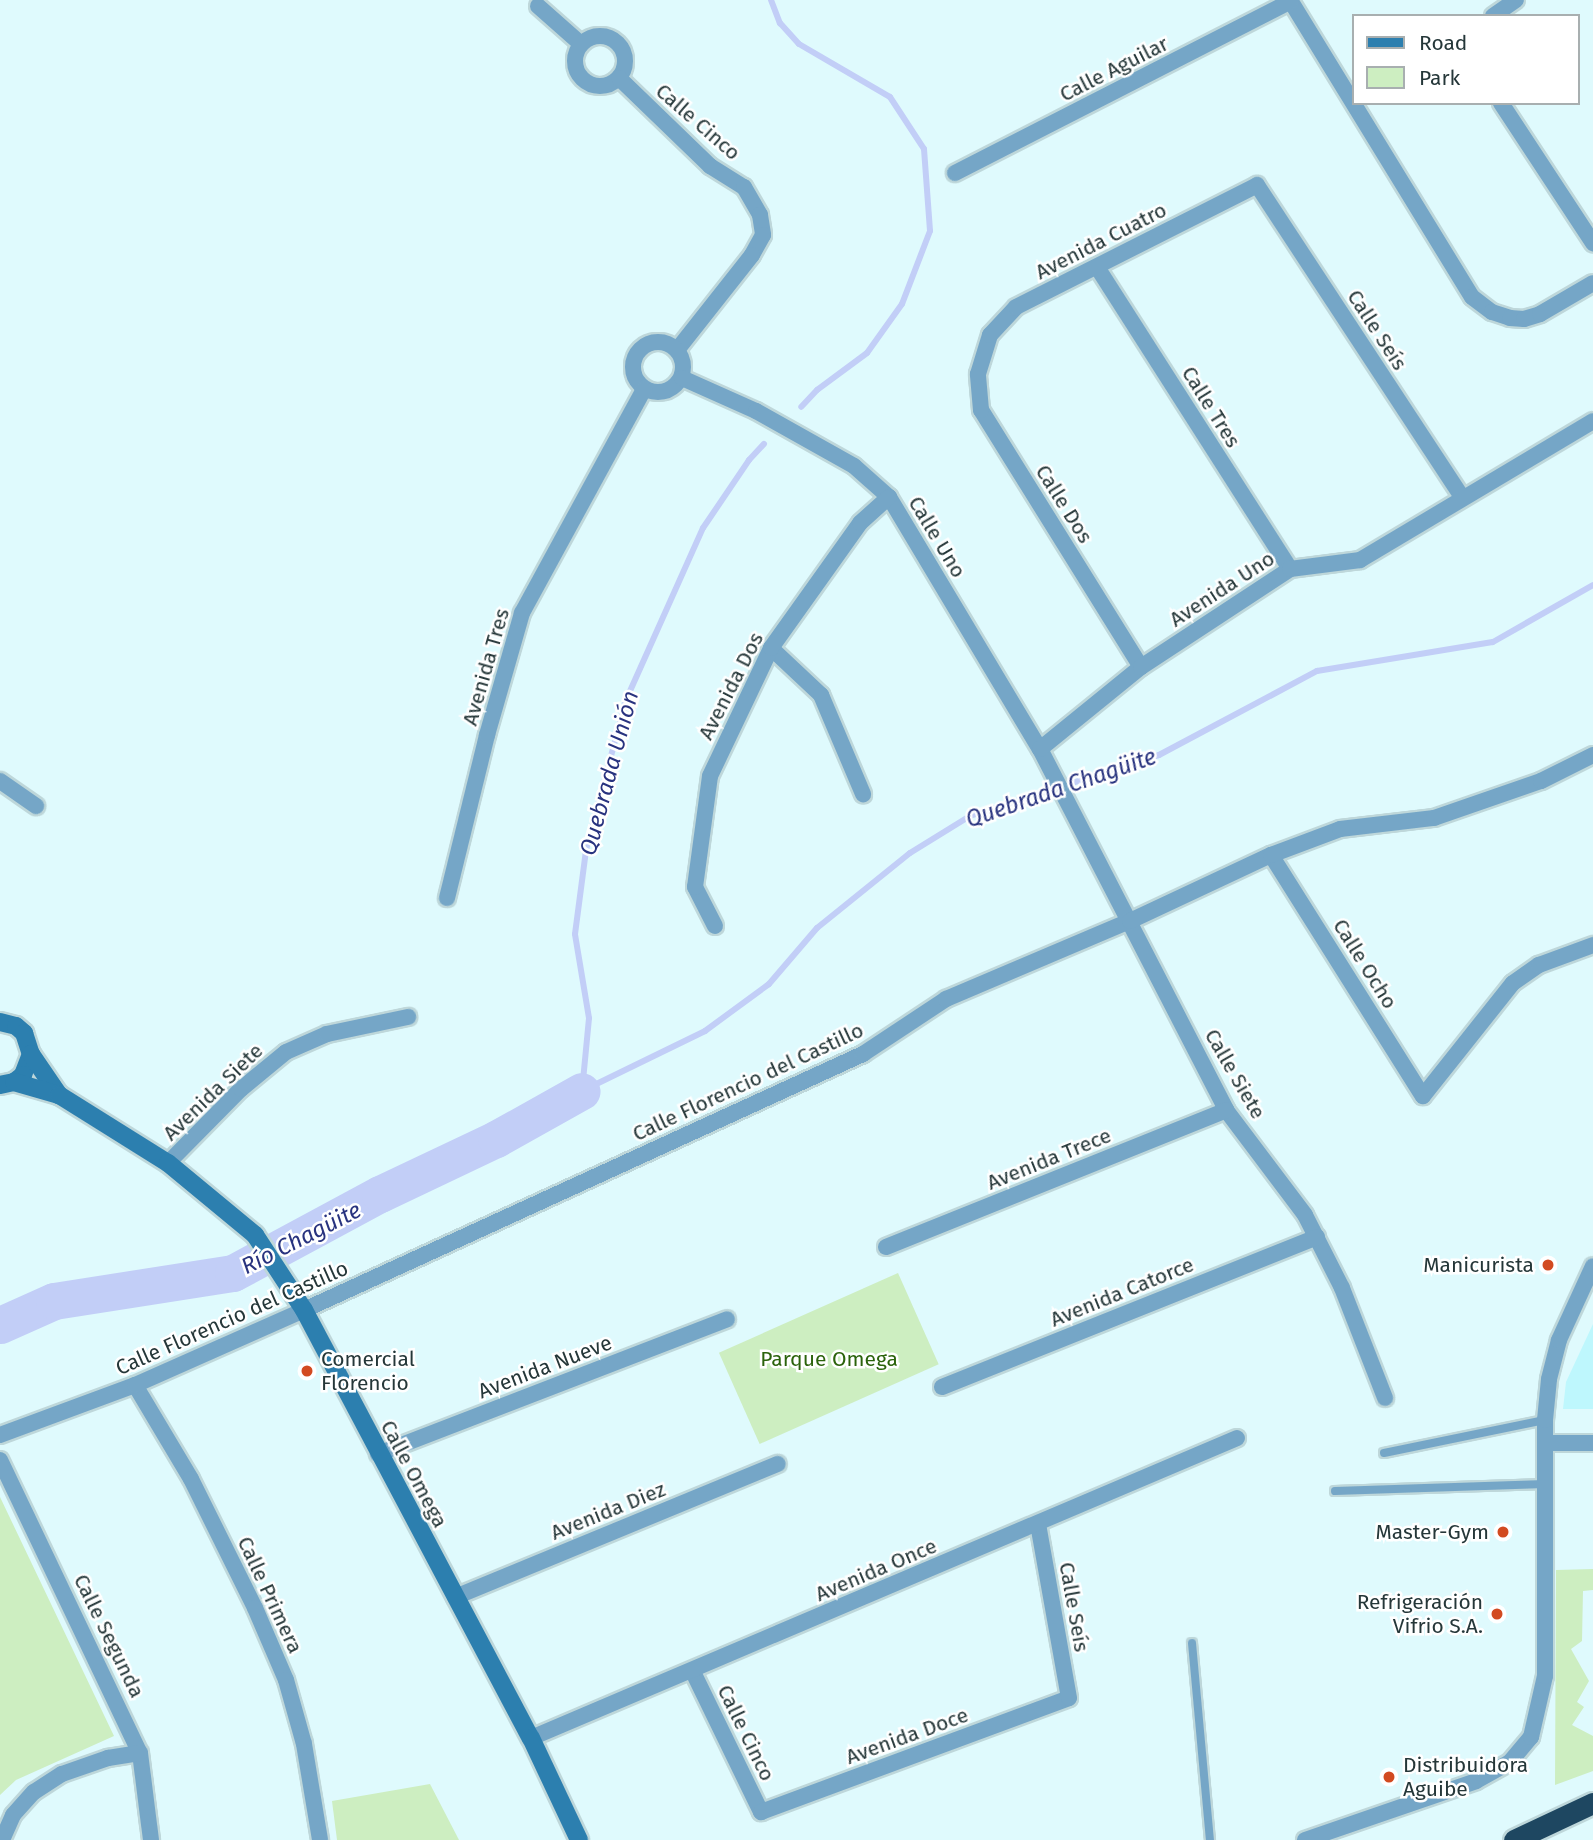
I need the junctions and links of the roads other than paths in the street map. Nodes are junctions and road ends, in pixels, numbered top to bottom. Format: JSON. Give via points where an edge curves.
{"nodes":[{"id":1,"x":1516,"y":0,"type":"edge"},
{"id":2,"x":1291,"y":1,"type":"edge"},
{"id":3,"x":538,"y":6,"type":"dead end"},
{"id":4,"x":1496,"y":14,"type":"edge"},
{"id":5,"x":581,"y":44,"type":"junction"},
{"id":6,"x":619,"y":78,"type":"junction"},
{"id":7,"x":1352,"y":99,"type":"edge"},
{"id":8,"x":1356,"y":105,"type":"edge"},
{"id":9,"x":1502,"y":105,"type":"edge"},
{"id":10,"x":956,"y":173,"type":"dead end"},
{"id":11,"x":1257,"y":186,"type":"joint"},
{"id":12,"x":1593,"y":243,"type":"edge"},
{"id":13,"x":1097,"y":267,"type":"junction"},
{"id":14,"x":1593,"y":283,"type":"edge"},
{"id":15,"x":677,"y":350,"type":"junction"},
{"id":16,"x":984,"y":356,"type":"joint"},
{"id":17,"x":682,"y":378,"type":"junction"},
{"id":18,"x":644,"y":389,"type":"junction"},
{"id":19,"x":1593,"y":421,"type":"edge"},
{"id":20,"x":889,"y":497,"type":"junction"},
{"id":21,"x":1462,"y":497,"type":"junction"},
{"id":22,"x":1290,"y":569,"type":"junction"},
{"id":23,"x":771,"y":648,"type":"junction"},
{"id":24,"x":1141,"y":667,"type":"junction"},
{"id":25,"x":1040,"y":749,"type":"junction"},
{"id":26,"x":1593,"y":755,"type":"edge"},
{"id":27,"x":1050,"y":769,"type":"joint"},
{"id":28,"x":0,"y":781,"type":"edge"},
{"id":29,"x":863,"y":794,"type":"dead end"},
{"id":30,"x":36,"y":806,"type":"dead end"},
{"id":31,"x":1271,"y":855,"type":"junction"},
{"id":32,"x":447,"y":898,"type":"dead end"},
{"id":33,"x":1130,"y":921,"type":"junction"},
{"id":34,"x":715,"y":926,"type":"dead end"},
{"id":35,"x":1593,"y":945,"type":"edge"},
{"id":36,"x":408,"y":1017,"type":"dead end"},
{"id":37,"x":0,"y":1021,"type":"edge"},
{"id":38,"x":31,"y":1054,"type":"junction"},
{"id":39,"x":7,"y":1084,"type":"edge"},
{"id":40,"x":59,"y":1095,"type":"junction"},
{"id":41,"x":1226,"y":1110,"type":"junction"},
{"id":42,"x":168,"y":1163,"type":"junction"},
{"id":43,"x":1317,"y":1237,"type":"junction"},
{"id":44,"x":886,"y":1247,"type":"dead end"},
{"id":45,"x":1593,"y":1266,"type":"edge"},
{"id":46,"x":304,"y":1310,"type":"junction"},
{"id":47,"x":727,"y":1319,"type":"dead end"},
{"id":48,"x":135,"y":1385,"type":"junction"},
{"id":49,"x":942,"y":1387,"type":"dead end"},
{"id":50,"x":1385,"y":1398,"type":"dead end"},
{"id":51,"x":1545,"y":1420,"type":"junction"},
{"id":52,"x":0,"y":1435,"type":"edge"},
{"id":53,"x":1237,"y":1438,"type":"dead end"},
{"id":54,"x":1545,"y":1443,"type":"junction"},
{"id":55,"x":1593,"y":1443,"type":"edge"},
{"id":56,"x":1384,"y":1453,"type":"dead end"},
{"id":57,"x":378,"y":1454,"type":"junction"},
{"id":58,"x":0,"y":1460,"type":"edge"},
{"id":59,"x":778,"y":1464,"type":"dead end"},
{"id":60,"x":1545,"y":1484,"type":"junction"},
{"id":61,"x":1335,"y":1491,"type":"dead end"},
{"id":62,"x":1038,"y":1524,"type":"junction"},
{"id":63,"x":455,"y":1597,"type":"junction"},
{"id":64,"x":1192,"y":1643,"type":"dead end"},
{"id":65,"x":693,"y":1672,"type":"junction"},
{"id":66,"x":1069,"y":1698,"type":"joint"},
{"id":67,"x":531,"y":1738,"type":"junction"},
{"id":68,"x":140,"y":1753,"type":"junction"},
{"id":69,"x":1593,"y":1803,"type":"edge"},
{"id":70,"x":761,"y":1812,"type":"joint"},
{"id":71,"x":2,"y":1840,"type":"edge"},
{"id":72,"x":151,"y":1840,"type":"edge"},
{"id":73,"x":320,"y":1840,"type":"edge"},
{"id":74,"x":579,"y":1840,"type":"edge"},
{"id":75,"x":1210,"y":1840,"type":"edge"},
{"id":76,"x":1305,"y":1840,"type":"edge"},
{"id":77,"x":1514,"y":1840,"type":"edge"}],
"edges":[{"from":1,"to":4,"type":"street"},
{"from":2,"to":7,"type":"street"},
{"from":2,"to":10,"type":"street","name":"Calle Aguilar"},
{"from":3,"to":5,"type":"street"},
{"from":5,"to":6,"type":"street","via":[[575,66],[586,82],[603,86]]},
{"from":5,"to":6,"type":"street","via":[[602,35],[619,43],[626,61]]},
{"from":6,"to":15,"type":"street","name":"Calle Cinco","via":[[710,166],[744,187],[754,201],[763,235],[752,256]]},
{"from":8,"to":14,"type":"street","via":[[1472,297],[1492,312],[1524,319]]},
{"from":9,"to":12,"type":"street"},
{"from":11,"to":13,"type":"street","name":"Avenida Cuatro"},
{"from":11,"to":21,"type":"street","name":"Calle Seís"},
{"from":13,"to":16,"type":"street","name":"Avenida Cuatro","via":[[1016,307],[990,335]]},
{"from":13,"to":22,"type":"street","name":"Calle Tres"},
{"from":15,"to":17,"type":"street","via":[[682,358]]},
{"from":15,"to":18,"type":"street","via":[[660,342],[642,347],[633,373]]},
{"from":16,"to":24,"type":"street","name":"Calle Dos","via":[[978,374],[981,410]]},
{"from":17,"to":18,"type":"street","via":[[661,393]]},
{"from":17,"to":20,"type":"street","name":"Calle Uno","via":[[755,411],[854,466]]},
{"from":18,"to":32,"type":"street","name":"Avenida Tres","via":[[522,613]]},
{"from":19,"to":21,"type":"street","name":"Avenida Uno"},
{"from":20,"to":23,"type":"street","name":"Avenida Dos","via":[[860,523]]},
{"from":20,"to":25,"type":"street","name":"Calle Uno"},
{"from":21,"to":22,"type":"street","name":"Avenida Uno","via":[[1360,560]]},
{"from":22,"to":24,"type":"street","name":"Avenida Uno"},
{"from":23,"to":29,"type":"street","via":[[821,695]]},
{"from":23,"to":34,"type":"street","name":"Avenida Dos","via":[[710,776],[695,887]]},
{"from":24,"to":25,"type":"street","name":"Avenida Uno"},
{"from":25,"to":27,"type":"street","name":"Calle Uno"},
{"from":26,"to":31,"type":"street","name":"Calle Florencio del Castillo","via":[[1541,781],[1434,818],[1340,829]]},
{"from":27,"to":33,"type":"street","name":"Calle Siete"},
{"from":28,"to":30,"type":"street"},
{"from":31,"to":33,"type":"street","name":"Calle Florencio del Castillo"},
{"from":31,"to":35,"type":"street","name":"Calle Ocho","via":[[1423,1096],[1514,983],[1539,965]]},
{"from":33,"to":41,"type":"street","name":"Calle Siete"},
{"from":33,"to":46,"type":"street","name":"Calle Florencio del Castillo","via":[[946,999],[863,1054]]},
{"from":36,"to":42,"type":"street","name":"Avenida Siete","via":[[327,1034],[286,1052],[241,1089]]},
{"from":37,"to":38,"type":"street","name":"Calle Omega","via":[[24,1033]]},
{"from":38,"to":39,"type":"street","via":[[29,1065]]},
{"from":38,"to":40,"type":"street","name":"Calle Omega"},
{"from":39,"to":40,"type":"street","name":"Calle Omega"},
{"from":40,"to":42,"type":"street","name":"Calle Omega"},
{"from":41,"to":43,"type":"street","name":"Calle Siete"},
{"from":41,"to":44,"type":"street","name":"Avenida Trece"},
{"from":42,"to":46,"type":"street","name":"Calle Omega","via":[[255,1235]]},
{"from":43,"to":49,"type":"street","name":"Avenida Catorce"},
{"from":43,"to":50,"type":"street","name":"Calle Siete"},
{"from":45,"to":51,"type":"street","via":[[1559,1340]]},
{"from":46,"to":48,"type":"street","name":"Calle Florencio del Castillo"},
{"from":46,"to":57,"type":"street","name":"Calle Omega"},
{"from":47,"to":57,"type":"street","name":"Avenida Nueve"},
{"from":48,"to":52,"type":"street","name":"Calle Florencio del Castillo"},
{"from":48,"to":73,"type":"street","name":"Calle Primera","via":[[191,1479],[286,1680],[304,1744]]},
{"from":51,"to":54,"type":"street"},
{"from":51,"to":56,"type":"lane"},
{"from":53,"to":62,"type":"street","name":"Avenida Once"},
{"from":54,"to":55,"type":"street"},
{"from":54,"to":60,"type":"street"},
{"from":57,"to":63,"type":"street","name":"Calle Omega"},
{"from":58,"to":68,"type":"street","name":"Calle Segunda"},
{"from":59,"to":63,"type":"street","name":"Avenida Diez"},
{"from":60,"to":61,"type":"lane"},
{"from":60,"to":76,"type":"street","via":[[1545,1675],[1531,1737],[1510,1762],[1476,1781]]},
{"from":62,"to":65,"type":"street","name":"Avenida Once"},
{"from":62,"to":66,"type":"street","name":"Calle Seís"},
{"from":63,"to":67,"type":"street","name":"Calle Omega"},
{"from":64,"to":75,"type":"lane"},
{"from":65,"to":67,"type":"street","name":"Avenida Once"},
{"from":65,"to":70,"type":"street","name":"Calle Cinco"},
{"from":66,"to":70,"type":"street","name":"Avenida Doce"},
{"from":67,"to":74,"type":"street","name":"Calle Omega"},
{"from":68,"to":71,"type":"street","via":[[62,1774],[34,1792],[13,1815]]},
{"from":68,"to":72,"type":"street","name":"Calle Segunda"},
{"from":69,"to":77,"type":"highway"}]}
